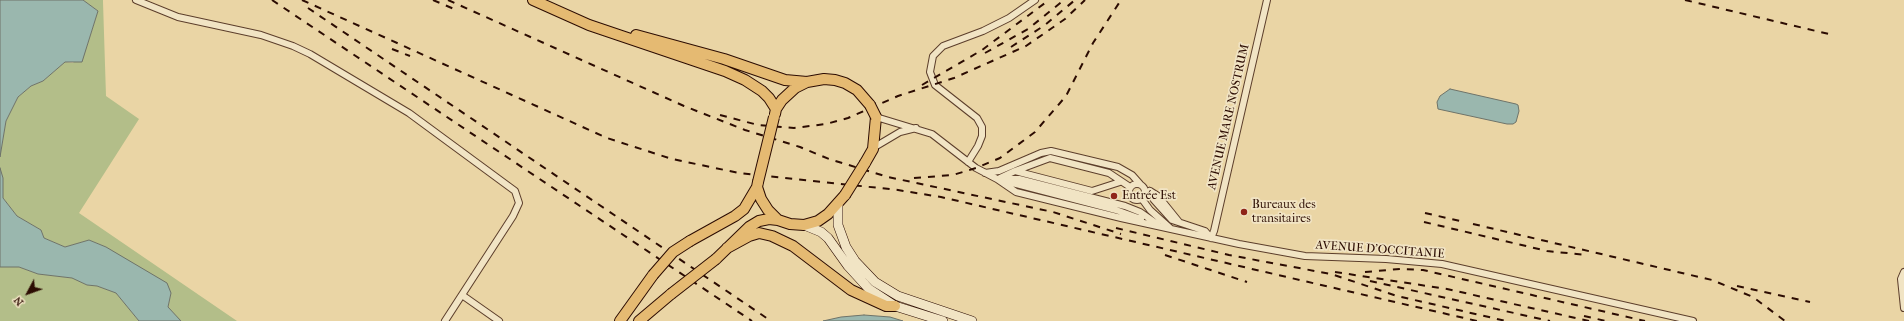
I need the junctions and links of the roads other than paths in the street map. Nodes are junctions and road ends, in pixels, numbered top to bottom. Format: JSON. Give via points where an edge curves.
{"nodes":[{"id":1,"x":136,"y":0,"type":"edge"},
{"id":2,"x":533,"y":0,"type":"edge"},
{"id":3,"x":1035,"y":0,"type":"edge"},
{"id":4,"x":1267,"y":0,"type":"edge"},
{"id":5,"x":564,"y":13,"type":"junction"},
{"id":6,"x":806,"y":82,"type":"junction"},
{"id":7,"x":775,"y":113,"type":"junction"},
{"id":8,"x":876,"y":117,"type":"junction"},
{"id":9,"x":916,"y":128,"type":"junction"},
{"id":10,"x":872,"y":149,"type":"junction"},
{"id":11,"x":968,"y":162,"type":"junction"},
{"id":12,"x":1015,"y":171,"type":"junction"},
{"id":13,"x":985,"y":173,"type":"junction"},
{"id":14,"x":997,"y":179,"type":"junction"},
{"id":15,"x":1120,"y":182,"type":"junction"},
{"id":16,"x":758,"y":184,"type":"junction"},
{"id":17,"x":1140,"y":184,"type":"junction"},
{"id":18,"x":1130,"y":187,"type":"junction"},
{"id":19,"x":1147,"y":190,"type":"junction"},
{"id":20,"x":841,"y":199,"type":"junction"},
{"id":21,"x":1142,"y":199,"type":"junction"},
{"id":22,"x":778,"y":220,"type":"junction"},
{"id":23,"x":804,"y":225,"type":"junction"},
{"id":24,"x":1158,"y":226,"type":"junction"},
{"id":25,"x":1171,"y":230,"type":"junction"},
{"id":26,"x":1211,"y":238,"type":"junction"},
{"id":27,"x":727,"y":248,"type":"junction"},
{"id":28,"x":1904,"y":272,"type":"edge"},
{"id":29,"x":462,"y":296,"type":"junction"},
{"id":30,"x":895,"y":306,"type":"junction"},
{"id":31,"x":1904,"y":308,"type":"edge"},
{"id":32,"x":445,"y":321,"type":"edge"},
{"id":33,"x":499,"y":321,"type":"edge"},
{"id":34,"x":620,"y":321,"type":"edge"},
{"id":35,"x":639,"y":321,"type":"edge"},
{"id":36,"x":943,"y":321,"type":"edge"},
{"id":37,"x":972,"y":321,"type":"edge"},
{"id":38,"x":1693,"y":321,"type":"edge"}],
"edges":[{"from":1,"to":29,"type":"street","via":[[178,17],[261,36],[310,54],[409,113],[515,191],[519,203],[513,216]]},
{"from":2,"to":5,"type":"main road"},
{"from":3,"to":11,"type":"street","via":[[1009,18],[944,46],[933,56],[930,72],[935,85],[977,118],[982,127],[978,146]]},
{"from":4,"to":26,"type":"street","name":"AVENUE MARE NOSTRUM"},
{"from":5,"to":6,"type":"main road","via":[[724,59],[785,80]]},
{"from":5,"to":7,"type":"main road","via":[[589,25],[745,80],[769,98]]},
{"from":6,"to":7,"type":"main road","via":[[782,100]]},
{"from":6,"to":8,"type":"main road","bridge":true,"via":[[824,79],[845,83],[857,90]]},
{"from":7,"to":16,"type":"main road","bridge":true},
{"from":8,"to":9,"type":"street","name":"AVENUE D'OCCITANIE"},
{"from":8,"to":10,"type":"main road"},
{"from":9,"to":10,"type":"street","via":[[900,132]]},
{"from":9,"to":11,"type":"street","name":"AVENUE D'OCCITANIE","via":[[932,134]]},
{"from":10,"to":20,"type":"main road","bridge":true},
{"from":11,"to":13,"type":"street","name":"AVENUE D'OCCITANIE"},
{"from":12,"to":14,"type":"street"},
{"from":12,"to":15,"type":"street","via":[[1092,191]]},
{"from":12,"to":15,"type":"street","via":[[1050,158],[1109,173]]},
{"from":13,"to":14,"type":"street","name":"AVENUE D'OCCITANIE"},
{"from":13,"to":17,"type":"street","via":[[999,171],[1051,151],[1118,167],[1132,175]]},
{"from":14,"to":24,"type":"street","name":"AVENUE D'OCCITANIE","via":[[1016,192]]},
{"from":14,"to":24,"type":"street","name":"AVENUE D'OCCITANIE","via":[[1019,179],[1125,206],[1140,212]]},
{"from":15,"to":18,"type":"street"},
{"from":16,"to":22,"type":"main road","via":[[761,199]]},
{"from":16,"to":34,"type":"main road","bridge":true,"via":[[744,209],[673,252],[652,275]]},
{"from":17,"to":18,"type":"street"},
{"from":17,"to":19,"type":"street"},
{"from":18,"to":21,"type":"street","via":[[1128,193],[1131,198]]},
{"from":19,"to":21,"type":"street"},
{"from":19,"to":26,"type":"street","via":[[1167,216],[1180,224],[1205,231]]},
{"from":20,"to":23,"type":"main road","via":[[818,221]]},
{"from":20,"to":37,"type":"main road","via":[[838,225],[846,246],[855,261],[874,282],[898,296]]},
{"from":21,"to":25,"type":"street"},
{"from":22,"to":23,"type":"main road"},
{"from":22,"to":27,"type":"main road","via":[[769,219],[749,227]]},
{"from":23,"to":30,"type":"main road","via":[[828,238],[858,278],[869,289]]},
{"from":24,"to":25,"type":"street","name":"AVENUE D'OCCITANIE"},
{"from":25,"to":26,"type":"street","name":"AVENUE D'OCCITANIE"},
{"from":26,"to":38,"type":"street","name":"AVENUE D'OCCITANIE","via":[[1305,256],[1393,259],[1442,264]]},
{"from":27,"to":30,"type":"main road","via":[[759,232],[772,236],[794,246],[851,290],[886,306]]},
{"from":27,"to":35,"type":"main road","bridge":true},
{"from":28,"to":31,"type":"street","via":[[1901,279]]},
{"from":29,"to":32,"type":"street"},
{"from":29,"to":33,"type":"street"},
{"from":30,"to":36,"type":"main road"}]}
